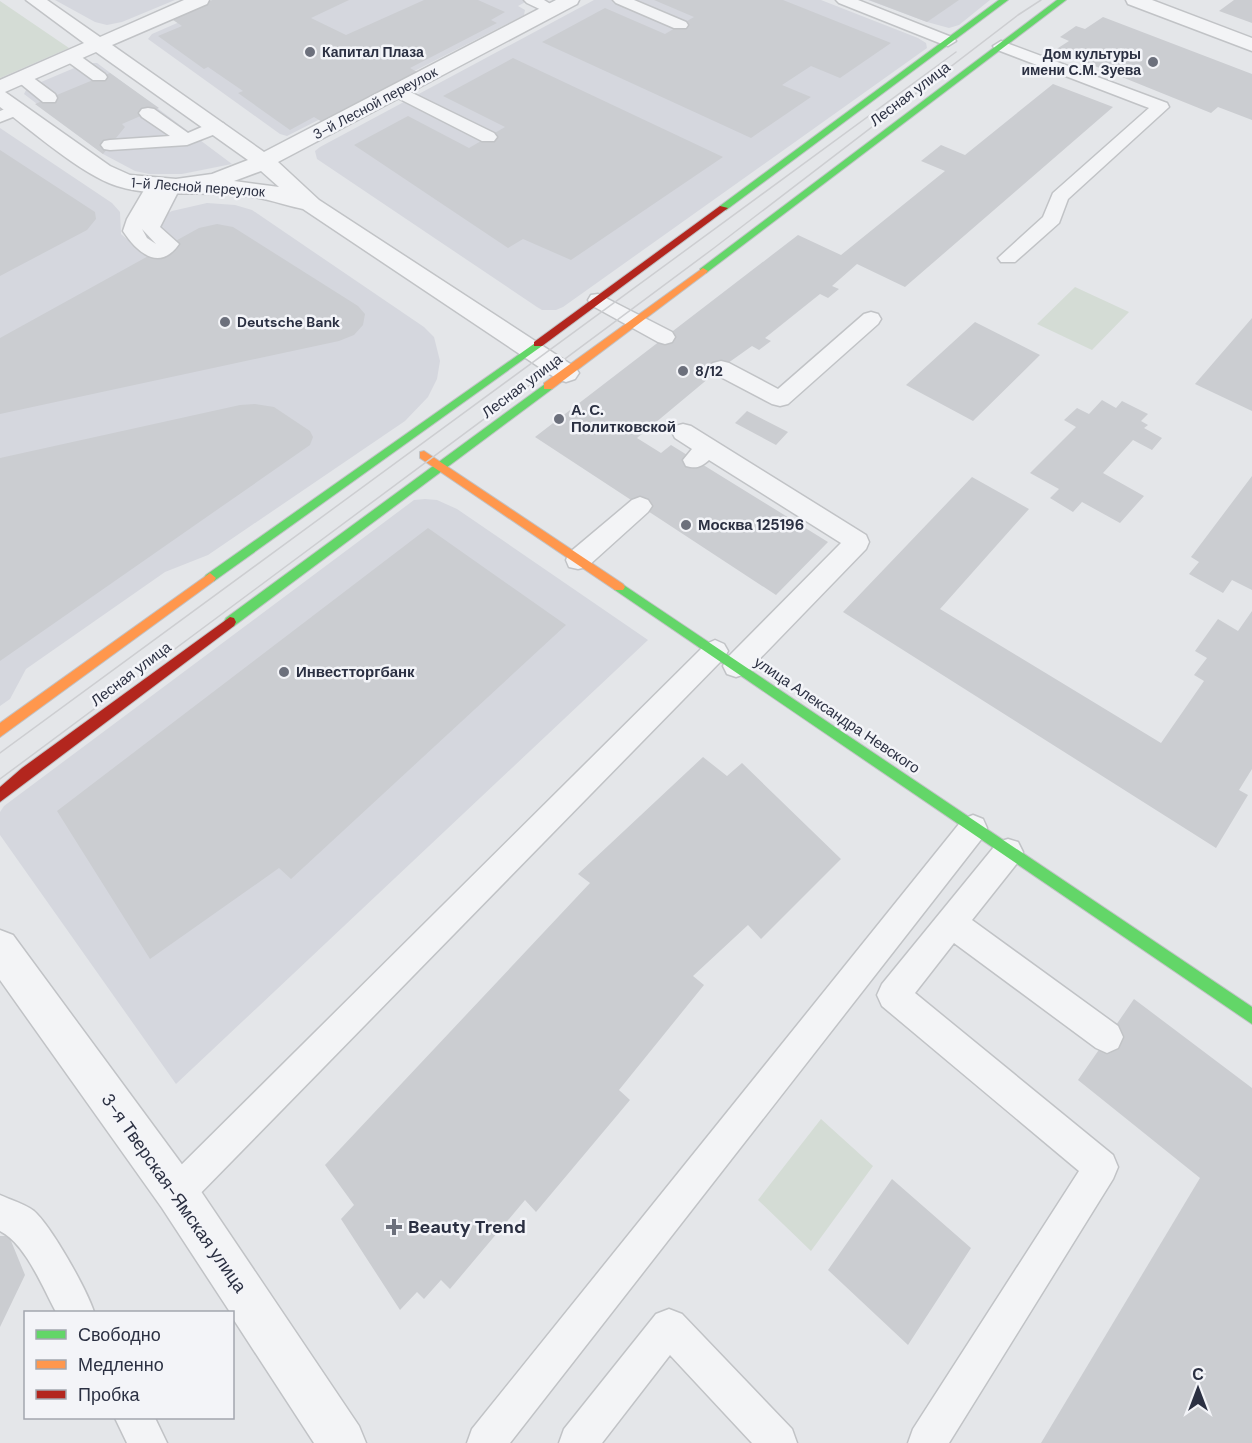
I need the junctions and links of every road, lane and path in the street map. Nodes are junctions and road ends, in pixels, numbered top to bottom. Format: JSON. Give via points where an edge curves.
{"nodes":[{"id":1,"x":35,"y":0,"type":"edge"},
{"id":2,"x":200,"y":0,"type":"edge"},
{"id":3,"x":532,"y":0,"type":"edge"},
{"id":4,"x":570,"y":0,"type":"edge"},
{"id":5,"x":621,"y":0,"type":"edge"},
{"id":6,"x":844,"y":0,"type":"edge"},
{"id":7,"x":1004,"y":0,"type":"edge"},
{"id":8,"x":1062,"y":0,"type":"edge"},
{"id":9,"x":1150,"y":2,"type":"edge"},
{"id":10,"x":552,"y":10,"type":"junction"},
{"id":11,"x":680,"y":25,"type":"dead end"},
{"id":12,"x":948,"y":40,"type":"junction"},
{"id":13,"x":97,"y":44,"type":"junction"},
{"id":14,"x":1252,"y":45,"type":"edge"},
{"id":15,"x":1001,"y":46,"type":"junction"},
{"id":16,"x":63,"y":59,"type":"junction"},
{"id":17,"x":22,"y":77,"type":"junction"},
{"id":18,"x":92,"y":80,"type":"dead end"},
{"id":19,"x":398,"y":91,"type":"junction"},
{"id":20,"x":49,"y":98,"type":"dead end"},
{"id":21,"x":4,"y":103,"type":"edge"},
{"id":22,"x":217,"y":127,"type":"junction"},
{"id":23,"x":488,"y":137,"type":"dead end"},
{"id":24,"x":187,"y":140,"type":"junction"},
{"id":25,"x":162,"y":142,"type":"junction"},
{"id":26,"x":110,"y":145,"type":"dead end"},
{"id":27,"x":265,"y":162,"type":"junction"},
{"id":28,"x":164,"y":185,"type":"junction"},
{"id":29,"x":311,"y":205,"type":"junction"},
{"id":30,"x":1008,"y":258,"type":"dead end"},
{"id":31,"x":597,"y":300,"type":"junction"},
{"id":32,"x":871,"y":319,"type":"dead end"},
{"id":33,"x":636,"y":321,"type":"junction"},
{"id":34,"x":665,"y":337,"type":"dead end"},
{"id":35,"x":530,"y":349,"type":"junction"},
{"id":36,"x":721,"y":368,"type":"dead end"},
{"id":37,"x":566,"y":373,"type":"junction"},
{"id":38,"x":683,"y":432,"type":"dead end"},
{"id":39,"x":404,"y":440,"type":"junction"},
{"id":40,"x":440,"y":466,"type":"junction"},
{"id":41,"x":640,"y":506,"type":"dead end"},
{"id":42,"x":578,"y":560,"type":"junction"},
{"id":43,"x":725,"y":659,"type":"junction"},
{"id":44,"x":0,"y":730,"type":"edge"},
{"id":45,"x":0,"y":796,"type":"edge"},
{"id":46,"x":973,"y":828,"type":"junction"},
{"id":47,"x":1008,"y":852,"type":"junction"},
{"id":48,"x":951,"y":922,"type":"junction"},
{"id":49,"x":0,"y":948,"type":"edge"},
{"id":50,"x":1252,"y":1016,"type":"edge"},
{"id":51,"x":1107,"y":1037,"type":"dead end"},
{"id":52,"x":177,"y":1193,"type":"junction"},
{"id":53,"x":0,"y":1213,"type":"edge"},
{"id":54,"x":75,"y":1311,"type":"edge"},
{"id":55,"x":135,"y":1419,"type":"edge"},
{"id":56,"x":592,"y":1437,"type":"edge"},
{"id":57,"x":148,"y":1443,"type":"edge"},
{"id":58,"x":342,"y":1443,"type":"edge"},
{"id":59,"x":486,"y":1443,"type":"edge"},
{"id":60,"x":778,"y":1443,"type":"edge"},
{"id":61,"x":927,"y":1443,"type":"edge"}],
"edges":[{"from":1,"to":13,"type":"street","name":"1-й Лесной переулок"},
{"from":2,"to":13,"type":"street"},
{"from":3,"to":10,"type":"lane"},
{"from":4,"to":10,"type":"street","name":"3-й Лесной переулок"},
{"from":5,"to":11,"type":"lane"},
{"from":6,"to":12,"type":"lane"},
{"from":7,"to":12,"type":"street","name":"Лесная улица"},
{"from":8,"to":15,"type":"street","name":"Лесная улица"},
{"from":9,"to":14,"type":"street"},
{"from":10,"to":19,"type":"street","name":"3-й Лесной переулок"},
{"from":12,"to":31,"type":"street","name":"Лесная улица"},
{"from":13,"to":16,"type":"street","name":"1-й Лесной переулок"},
{"from":13,"to":22,"type":"street","name":"1-й Лесной переулок"},
{"from":15,"to":30,"type":"lane","via":[[1161,107],[1060,197],[1052,219]]},
{"from":15,"to":33,"type":"street","name":"Лесная улица"},
{"from":16,"to":17,"type":"street","name":"1-й Лесной переулок"},
{"from":16,"to":18,"type":"lane"},
{"from":17,"to":20,"type":"lane"},
{"from":17,"to":21,"type":"street","name":"1-й Лесной переулок"},
{"from":19,"to":23,"type":"lane"},
{"from":19,"to":27,"type":"street","name":"3-й Лесной переулок"},
{"from":21,"to":28,"type":"street","name":"1-й Лесной переулок","via":[[102,171],[123,181]]},
{"from":22,"to":24,"type":"lane"},
{"from":22,"to":27,"type":"street","name":"1-й Лесной переулок"},
{"from":24,"to":25,"type":"lane"},
{"from":24,"to":25,"type":"lane","via":[[140,116]]},
{"from":25,"to":26,"type":"lane"},
{"from":27,"to":28,"type":"street","name":"3-й Лесной переулок","via":[[229,177]]},
{"from":27,"to":29,"type":"street","name":"1-й Лесной переулок"},
{"from":28,"to":29,"type":"street","name":"1-й Лесной переулок","via":[[266,191]]},
{"from":29,"to":35,"type":"street","name":"1-й Лесной переулок"},
{"from":31,"to":33,"type":"lane"},
{"from":31,"to":35,"type":"street","name":"Лесная улица"},
{"from":32,"to":36,"type":"lane","via":[[780,399]]},
{"from":33,"to":34,"type":"lane"},
{"from":33,"to":37,"type":"street","name":"Лесная улица"},
{"from":35,"to":37,"type":"street","name":"1-й Лесной переулок"},
{"from":35,"to":39,"type":"street","name":"Лесная улица"},
{"from":37,"to":40,"type":"street","name":"Лесная улица"},
{"from":38,"to":43,"type":"lane","via":[[701,454],[857,542]]},
{"from":39,"to":40,"type":"street","name":"улица Александра Невского"},
{"from":39,"to":44,"type":"street","name":"Лесная улица"},
{"from":40,"to":42,"type":"street","name":"улица Александра Невского"},
{"from":40,"to":45,"type":"street","name":"Лесная улица"},
{"from":41,"to":42,"type":"lane"},
{"from":42,"to":43,"type":"street","name":"улица Александра Невского"},
{"from":43,"to":46,"type":"street","name":"улица Александра Невского"},
{"from":43,"to":52,"type":"lane"},
{"from":46,"to":47,"type":"street","name":"улица Александра Невского"},
{"from":46,"to":59,"type":"lane"},
{"from":47,"to":48,"type":"lane"},
{"from":47,"to":50,"type":"street","name":"улица Александра Невского"},
{"from":48,"to":51,"type":"lane"},
{"from":48,"to":61,"type":"lane","via":[[893,995],[1101,1167]]},
{"from":49,"to":52,"type":"street","name":"3-я Тверская-Ямская улица"},
{"from":52,"to":58,"type":"street","name":"3-я Тверская-Ямская улица"},
{"from":53,"to":54,"type":"lane","via":[[21,1223],[36,1241]]},
{"from":55,"to":57,"type":"lane"},
{"from":56,"to":60,"type":"lane","via":[[669,1327]]}]}
